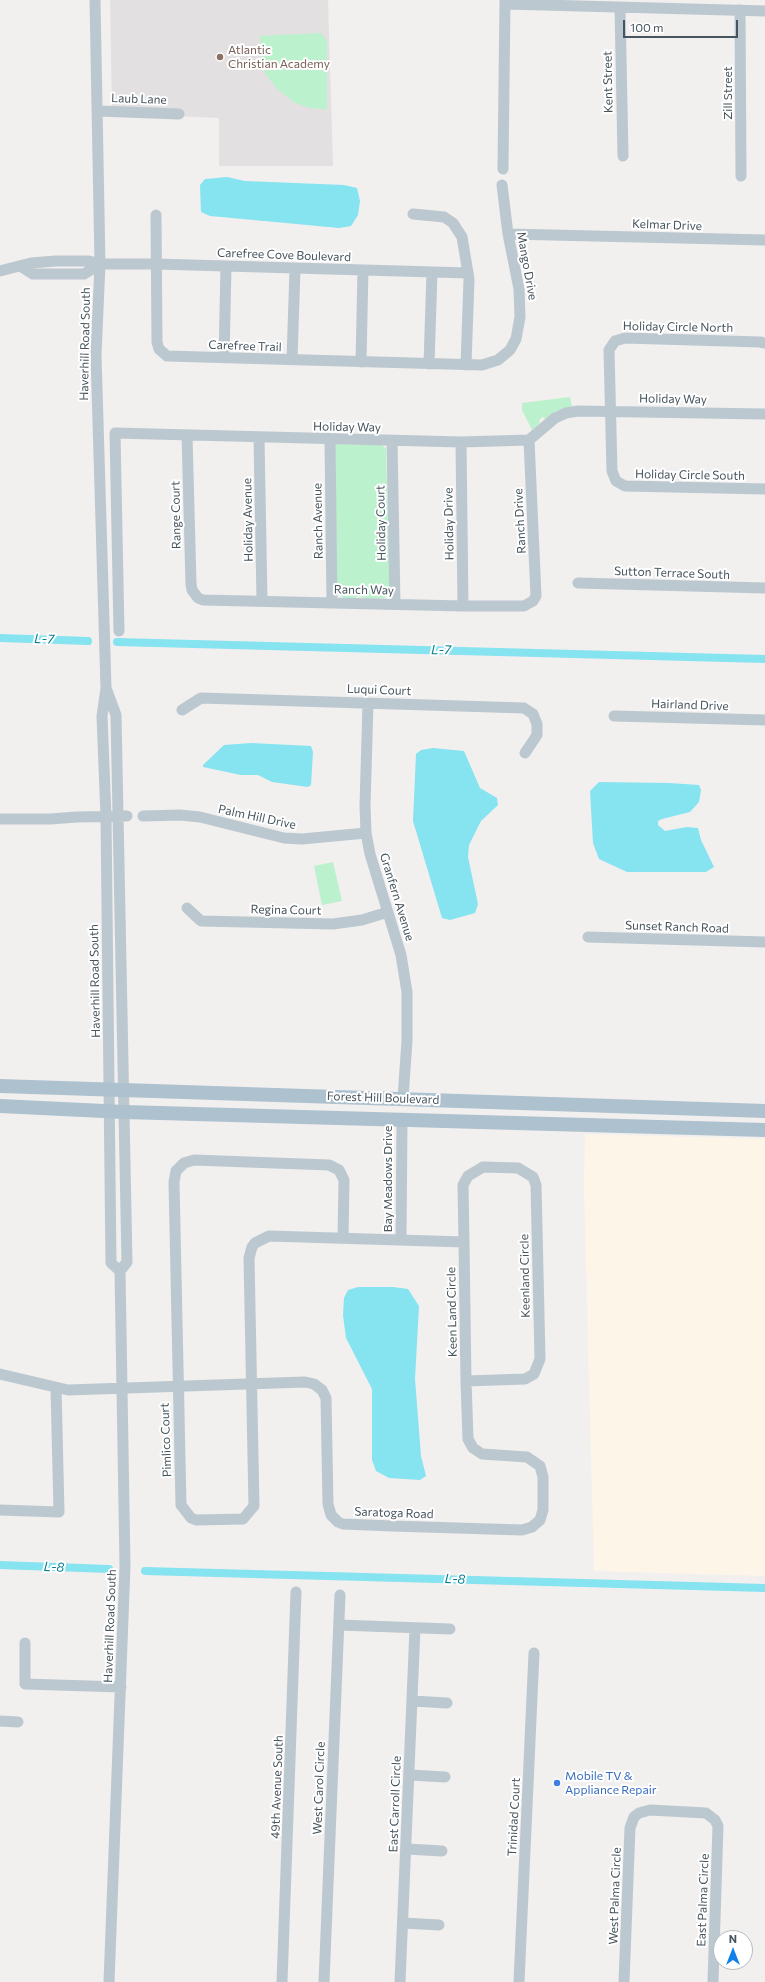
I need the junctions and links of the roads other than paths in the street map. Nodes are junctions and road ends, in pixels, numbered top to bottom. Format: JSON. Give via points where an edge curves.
{"nodes":[{"id":1,"x":95,"y":0,"type":"edge"},
{"id":2,"x":505,"y":2,"type":"edge"},
{"id":3,"x":620,"y":7,"type":"junction"},
{"id":4,"x":740,"y":10,"type":"junction"},
{"id":5,"x":765,"y":11,"type":"edge"},
{"id":6,"x":98,"y":111,"type":"junction"},
{"id":7,"x":179,"y":114,"type":"dead end"},
{"id":8,"x":623,"y":156,"type":"dead end"},
{"id":9,"x":503,"y":169,"type":"dead end"},
{"id":10,"x":741,"y":176,"type":"dead end"},
{"id":11,"x":502,"y":185,"type":"dead end"},
{"id":12,"x":413,"y":214,"type":"dead end"},
{"id":13,"x":156,"y":216,"type":"dead end"},
{"id":14,"x":508,"y":234,"type":"junction"},
{"id":15,"x":765,"y":240,"type":"edge"},
{"id":16,"x":100,"y":264,"type":"junction"},
{"id":17,"x":156,"y":264,"type":"junction"},
{"id":18,"x":226,"y":267,"type":"junction"},
{"id":19,"x":295,"y":269,"type":"junction"},
{"id":20,"x":363,"y":270,"type":"junction"},
{"id":21,"x":0,"y":271,"type":"edge"},
{"id":22,"x":432,"y":272,"type":"junction"},
{"id":23,"x":468,"y":273,"type":"junction"},
{"id":24,"x":765,"y":343,"type":"edge"},
{"id":25,"x":224,"y":358,"type":"junction"},
{"id":26,"x":292,"y":360,"type":"junction"},
{"id":27,"x":361,"y":362,"type":"junction"},
{"id":28,"x":429,"y":364,"type":"junction"},
{"id":29,"x":466,"y":365,"type":"junction"},
{"id":30,"x":609,"y":411,"type":"junction"},
{"id":31,"x":765,"y":414,"type":"edge"},
{"id":32,"x":187,"y":435,"type":"junction"},
{"id":33,"x":259,"y":438,"type":"junction"},
{"id":34,"x":330,"y":439,"type":"junction"},
{"id":35,"x":529,"y":440,"type":"junction"},
{"id":36,"x":392,"y":441,"type":"junction"},
{"id":37,"x":461,"y":442,"type":"junction"},
{"id":38,"x":765,"y":490,"type":"edge"},
{"id":39,"x":578,"y":583,"type":"dead end"},
{"id":40,"x":765,"y":588,"type":"edge"},
{"id":41,"x":194,"y":594,"type":"joint"},
{"id":42,"x":262,"y":601,"type":"junction"},
{"id":43,"x":533,"y":601,"type":"joint"},
{"id":44,"x":332,"y":603,"type":"junction"},
{"id":45,"x":395,"y":604,"type":"junction"},
{"id":46,"x":463,"y":606,"type":"junction"},
{"id":47,"x":119,"y":631,"type":"dead end"},
{"id":48,"x":368,"y":703,"type":"junction"},
{"id":49,"x":182,"y":710,"type":"dead end"},
{"id":50,"x":614,"y":716,"type":"dead end"},
{"id":51,"x":765,"y":720,"type":"edge"},
{"id":52,"x":525,"y":753,"type":"dead end"},
{"id":53,"x":117,"y":816,"type":"junction"},
{"id":54,"x":143,"y":816,"type":"dead end"},
{"id":55,"x":0,"y":819,"type":"edge"},
{"id":56,"x":366,"y":832,"type":"junction"},
{"id":57,"x":187,"y":908,"type":"dead end"},
{"id":58,"x":388,"y":912,"type":"junction"},
{"id":59,"x":588,"y":937,"type":"dead end"},
{"id":60,"x":765,"y":942,"type":"edge"},
{"id":61,"x":0,"y":1086,"type":"edge"},
{"id":62,"x":109,"y":1089,"type":"junction"},
{"id":63,"x":124,"y":1090,"type":"junction"},
{"id":64,"x":403,"y":1098,"type":"junction"},
{"id":65,"x":446,"y":1100,"type":"junction"},
{"id":66,"x":0,"y":1106,"type":"edge"},
{"id":67,"x":664,"y":1108,"type":"junction"},
{"id":68,"x":690,"y":1109,"type":"junction"},
{"id":69,"x":110,"y":1111,"type":"junction"},
{"id":70,"x":765,"y":1111,"type":"edge"},
{"id":71,"x":124,"y":1112,"type":"junction"},
{"id":72,"x":357,"y":1118,"type":"junction"},
{"id":73,"x":402,"y":1118,"type":"junction"},
{"id":74,"x":638,"y":1126,"type":"junction"},
{"id":75,"x":666,"y":1128,"type":"junction"},
{"id":76,"x":765,"y":1130,"type":"edge"},
{"id":77,"x":468,"y":1176,"type":"joint"},
{"id":78,"x":343,"y":1238,"type":"junction"},
{"id":79,"x":401,"y":1240,"type":"junction"},
{"id":80,"x":464,"y":1242,"type":"junction"},
{"id":81,"x":120,"y":1271,"type":"junction"},
{"id":82,"x":0,"y":1374,"type":"edge"},
{"id":83,"x":466,"y":1381,"type":"junction"},
{"id":84,"x":252,"y":1384,"type":"junction"},
{"id":85,"x":56,"y":1388,"type":"junction"},
{"id":86,"x":122,"y":1388,"type":"junction"},
{"id":87,"x":178,"y":1388,"type":"junction"},
{"id":88,"x":0,"y":1510,"type":"edge"},
{"id":89,"x":296,"y":1592,"type":"dead end"},
{"id":90,"x":340,"y":1595,"type":"dead end"},
{"id":91,"x":339,"y":1625,"type":"junction"},
{"id":92,"x":415,"y":1628,"type":"junction"},
{"id":93,"x":450,"y":1630,"type":"dead end"},
{"id":94,"x":25,"y":1642,"type":"dead end"},
{"id":95,"x":534,"y":1653,"type":"dead end"},
{"id":96,"x":121,"y":1688,"type":"junction"},
{"id":97,"x":413,"y":1701,"type":"junction"},
{"id":98,"x":448,"y":1703,"type":"dead end"},
{"id":99,"x":0,"y":1721,"type":"edge"},
{"id":100,"x":18,"y":1722,"type":"dead end"},
{"id":101,"x":410,"y":1775,"type":"junction"},
{"id":102,"x":445,"y":1777,"type":"dead end"},
{"id":103,"x":639,"y":1813,"type":"joint"},
{"id":104,"x":407,"y":1849,"type":"junction"},
{"id":105,"x":442,"y":1851,"type":"dead end"},
{"id":106,"x":404,"y":1922,"type":"junction"},
{"id":107,"x":439,"y":1925,"type":"dead end"},
{"id":108,"x":109,"y":1982,"type":"edge"},
{"id":109,"x":282,"y":1982,"type":"edge"},
{"id":110,"x":324,"y":1982,"type":"edge"},
{"id":111,"x":400,"y":1982,"type":"edge"},
{"id":112,"x":519,"y":1982,"type":"edge"},
{"id":113,"x":624,"y":1982,"type":"edge"},
{"id":114,"x":713,"y":1982,"type":"edge"}],
"edges":[{"from":1,"to":6,"type":"street","name":"Haverhill Road South"},
{"from":2,"to":3,"type":"street"},
{"from":2,"to":9,"type":"street"},
{"from":3,"to":4,"type":"street"},
{"from":3,"to":8,"type":"street","name":"Kent Street"},
{"from":4,"to":5,"type":"street"},
{"from":4,"to":10,"type":"street","name":"Zill Street"},
{"from":6,"to":7,"type":"street","name":"Laub Lane"},
{"from":6,"to":16,"type":"street","name":"Haverhill Road South"},
{"from":11,"to":14,"type":"street","name":"Mango Drive"},
{"from":12,"to":23,"type":"street","via":[[438,215],[453,222],[462,237]]},
{"from":13,"to":17,"type":"street","name":"Carefree Trail"},
{"from":14,"to":15,"type":"street","name":"Kelmar Drive"},
{"from":14,"to":29,"type":"street","name":"Mango Drive","via":[[520,300],[516,339],[510,350],[498,360],[482,365]]},
{"from":16,"to":17,"type":"street","name":"Carefree Cove Boulevard"},
{"from":16,"to":21,"type":"street","name":"Carefree Cove Boulevard","via":[[56,260]]},
{"from":16,"to":53,"type":"street","name":"Haverhill Road South","via":[[96,355],[106,688],[102,716]]},
{"from":17,"to":18,"type":"street","name":"Carefree Cove Boulevard"},
{"from":17,"to":25,"type":"street","name":"Carefree Trail","via":[[159,349],[168,356]]},
{"from":18,"to":19,"type":"street","name":"Carefree Cove Boulevard"},
{"from":18,"to":25,"type":"street"},
{"from":19,"to":20,"type":"street","name":"Carefree Cove Boulevard"},
{"from":19,"to":26,"type":"street"},
{"from":20,"to":22,"type":"street","name":"Carefree Cove Boulevard"},
{"from":20,"to":27,"type":"street"},
{"from":22,"to":23,"type":"street","name":"Carefree Cove Boulevard"},
{"from":22,"to":28,"type":"street"},
{"from":23,"to":29,"type":"street"},
{"from":24,"to":30,"type":"street","name":"Holiday Circle North","via":[[620,339],[611,345],[609,350]]},
{"from":25,"to":26,"type":"street","name":"Carefree Trail"},
{"from":26,"to":27,"type":"street","name":"Carefree Trail"},
{"from":27,"to":28,"type":"street","name":"Carefree Trail"},
{"from":28,"to":29,"type":"street","name":"Carefree Trail"},
{"from":30,"to":31,"type":"street","name":"Holiday Way"},
{"from":30,"to":35,"type":"street","name":"Holiday Way","via":[[566,413],[550,421]]},
{"from":30,"to":38,"type":"street","name":"Holiday Circle South","via":[[612,471],[620,484]]},
{"from":32,"to":33,"type":"street","name":"Holiday Way"},
{"from":32,"to":41,"type":"street","name":"Range Court","via":[[191,584]]},
{"from":32,"to":47,"type":"street","name":"Holiday Way","via":[[115,433]]},
{"from":33,"to":34,"type":"street","name":"Holiday Way"},
{"from":33,"to":42,"type":"street","name":"Holiday Avenue"},
{"from":34,"to":36,"type":"street","name":"Holiday Way"},
{"from":34,"to":44,"type":"street","name":"Ranch Avenue"},
{"from":35,"to":37,"type":"street","name":"Holiday Way"},
{"from":35,"to":43,"type":"street","name":"Ranch Drive","via":[[536,591]]},
{"from":36,"to":37,"type":"street","name":"Holiday Way"},
{"from":36,"to":45,"type":"street","name":"Holiday Court"},
{"from":37,"to":46,"type":"street","name":"Holiday Drive"},
{"from":39,"to":40,"type":"street","name":"Sutton Terrace South"},
{"from":41,"to":42,"type":"street","name":"Ranch Way","via":[[203,600]]},
{"from":42,"to":44,"type":"street","name":"Ranch Way"},
{"from":43,"to":46,"type":"street","name":"Ranch Way","via":[[524,606]]},
{"from":44,"to":45,"type":"street","name":"Ranch Way"},
{"from":45,"to":46,"type":"street","name":"Ranch Way"},
{"from":48,"to":49,"type":"street","name":"Luqui Court","via":[[201,698]]},
{"from":48,"to":52,"type":"street","name":"Luqui Court","via":[[524,708],[533,714],[537,724],[537,735]]},
{"from":48,"to":56,"type":"street","name":"Granfern Avenue"},
{"from":50,"to":51,"type":"street","name":"Hairland Drive"},
{"from":53,"to":55,"type":"street"},
{"from":53,"to":62,"type":"street","name":"Haverhill Road South"},
{"from":53,"to":63,"type":"street","name":"Haverhill Road South"},
{"from":54,"to":56,"type":"street","name":"Palm Hill Drive","via":[[200,817],[284,838],[302,839]]},
{"from":56,"to":58,"type":"street","name":"Granfern Avenue"},
{"from":57,"to":58,"type":"street","name":"Regina Court","via":[[201,921],[333,924],[362,920]]},
{"from":58,"to":64,"type":"street","name":"Granfern Avenue","via":[[401,955],[407,992]]},
{"from":59,"to":60,"type":"street","name":"Sunset Ranch Road"},
{"from":61,"to":62,"type":"main road","name":"Forest Hill Boulevard"},
{"from":62,"to":63,"type":"main road","name":"Forest Hill Boulevard"},
{"from":62,"to":69,"type":"street","name":"Haverhill Road South"},
{"from":63,"to":64,"type":"main road","name":"Forest Hill Boulevard"},
{"from":63,"to":71,"type":"street","name":"Haverhill Road South"},
{"from":64,"to":65,"type":"main road","name":"Forest Hill Boulevard"},
{"from":64,"to":72,"type":"main road","via":[[377,1114]]},
{"from":65,"to":67,"type":"main road","name":"Forest Hill Boulevard"},
{"from":65,"to":73,"type":"main road","via":[[423,1104]]},
{"from":66,"to":69,"type":"main road","name":"Forest Hill Boulevard"},
{"from":67,"to":68,"type":"main road","name":"Forest Hill Boulevard"},
{"from":67,"to":74,"type":"main road"},
{"from":68,"to":70,"type":"main road","name":"Forest Hill Boulevard"},
{"from":68,"to":75,"type":"main road"},
{"from":69,"to":71,"type":"main road","name":"Forest Hill Boulevard"},
{"from":69,"to":81,"type":"street","name":"Haverhill Road South","via":[[112,1263]]},
{"from":71,"to":72,"type":"main road","name":"Forest Hill Boulevard"},
{"from":71,"to":81,"type":"street","name":"Haverhill Road South","via":[[127,1262]]},
{"from":72,"to":73,"type":"main road","name":"Forest Hill Boulevard"},
{"from":73,"to":74,"type":"main road","name":"Forest Hill Boulevard"},
{"from":73,"to":79,"type":"street","name":"Bay Meadows Drive"},
{"from":74,"to":75,"type":"main road","name":"Forest Hill Boulevard"},
{"from":75,"to":76,"type":"main road","name":"Forest Hill Boulevard"},
{"from":77,"to":80,"type":"street","name":"Keen Land Circle","via":[[463,1185]]},
{"from":77,"to":83,"type":"street","name":"Keenland Circle","via":[[482,1167],[518,1168],[533,1177],[536,1185],[540,1359],[534,1374],[524,1379]]},
{"from":78,"to":79,"type":"street","name":"Pimlico Court"},
{"from":78,"to":84,"type":"street","name":"Pimlico Court","via":[[270,1236],[259,1240],[252,1247],[249,1258]]},
{"from":78,"to":87,"type":"street","name":"Pimlico Court","via":[[345,1185],[342,1175],[334,1167],[324,1164],[194,1160],[184,1163],[174,1176]]},
{"from":79,"to":80,"type":"street","name":"Pimlico Court"},
{"from":80,"to":83,"type":"street","name":"Keen Land Circle"},
{"from":81,"to":86,"type":"street","name":"Haverhill Road South"},
{"from":82,"to":85,"type":"street","name":"Saratoga Road"},
{"from":83,"to":84,"type":"street","name":"Saratoga Road","via":[[468,1439],[473,1448],[488,1455],[527,1457],[540,1466],[543,1477],[543,1510],[540,1520],[532,1527],[522,1530],[338,1522],[331,1515],[328,1504],[326,1398],[322,1390],[314,1384],[305,1382]]},
{"from":84,"to":87,"type":"street","name":"Saratoga Road"},
{"from":84,"to":87,"type":"street","name":"Pimlico Court","via":[[254,1506],[243,1519],[196,1520],[181,1505]]},
{"from":85,"to":86,"type":"street","name":"Saratoga Road"},
{"from":85,"to":88,"type":"street","via":[[59,1512]]},
{"from":86,"to":87,"type":"street","name":"Saratoga Road"},
{"from":86,"to":96,"type":"street","name":"Haverhill Road South","via":[[125,1566]]},
{"from":89,"to":109,"type":"street","name":"49th Avenue South"},
{"from":90,"to":91,"type":"street","name":"West Carol Circle"},
{"from":91,"to":92,"type":"street"},
{"from":91,"to":110,"type":"street","name":"West Carol Circle"},
{"from":92,"to":93,"type":"street"},
{"from":92,"to":97,"type":"street","name":"East Carroll Circle"},
{"from":94,"to":96,"type":"street","via":[[25,1684]]},
{"from":95,"to":112,"type":"street","name":"Trinidad Court"},
{"from":96,"to":108,"type":"street","name":"Haverhill Road South"},
{"from":97,"to":98,"type":"street"},
{"from":97,"to":101,"type":"street","name":"East Carroll Circle"},
{"from":99,"to":100,"type":"street"},
{"from":101,"to":102,"type":"street"},
{"from":101,"to":104,"type":"street","name":"East Carroll Circle"},
{"from":103,"to":113,"type":"street","name":"West Palma Circle","via":[[634,1817],[630,1828]]},
{"from":103,"to":114,"type":"street","name":"East Palma Circle","via":[[650,1810],[700,1812],[715,1820],[718,1832]]},
{"from":104,"to":105,"type":"street"},
{"from":104,"to":106,"type":"street","name":"East Carroll Circle"},
{"from":106,"to":107,"type":"street"},
{"from":106,"to":111,"type":"street","name":"East Carroll Circle"}]}
